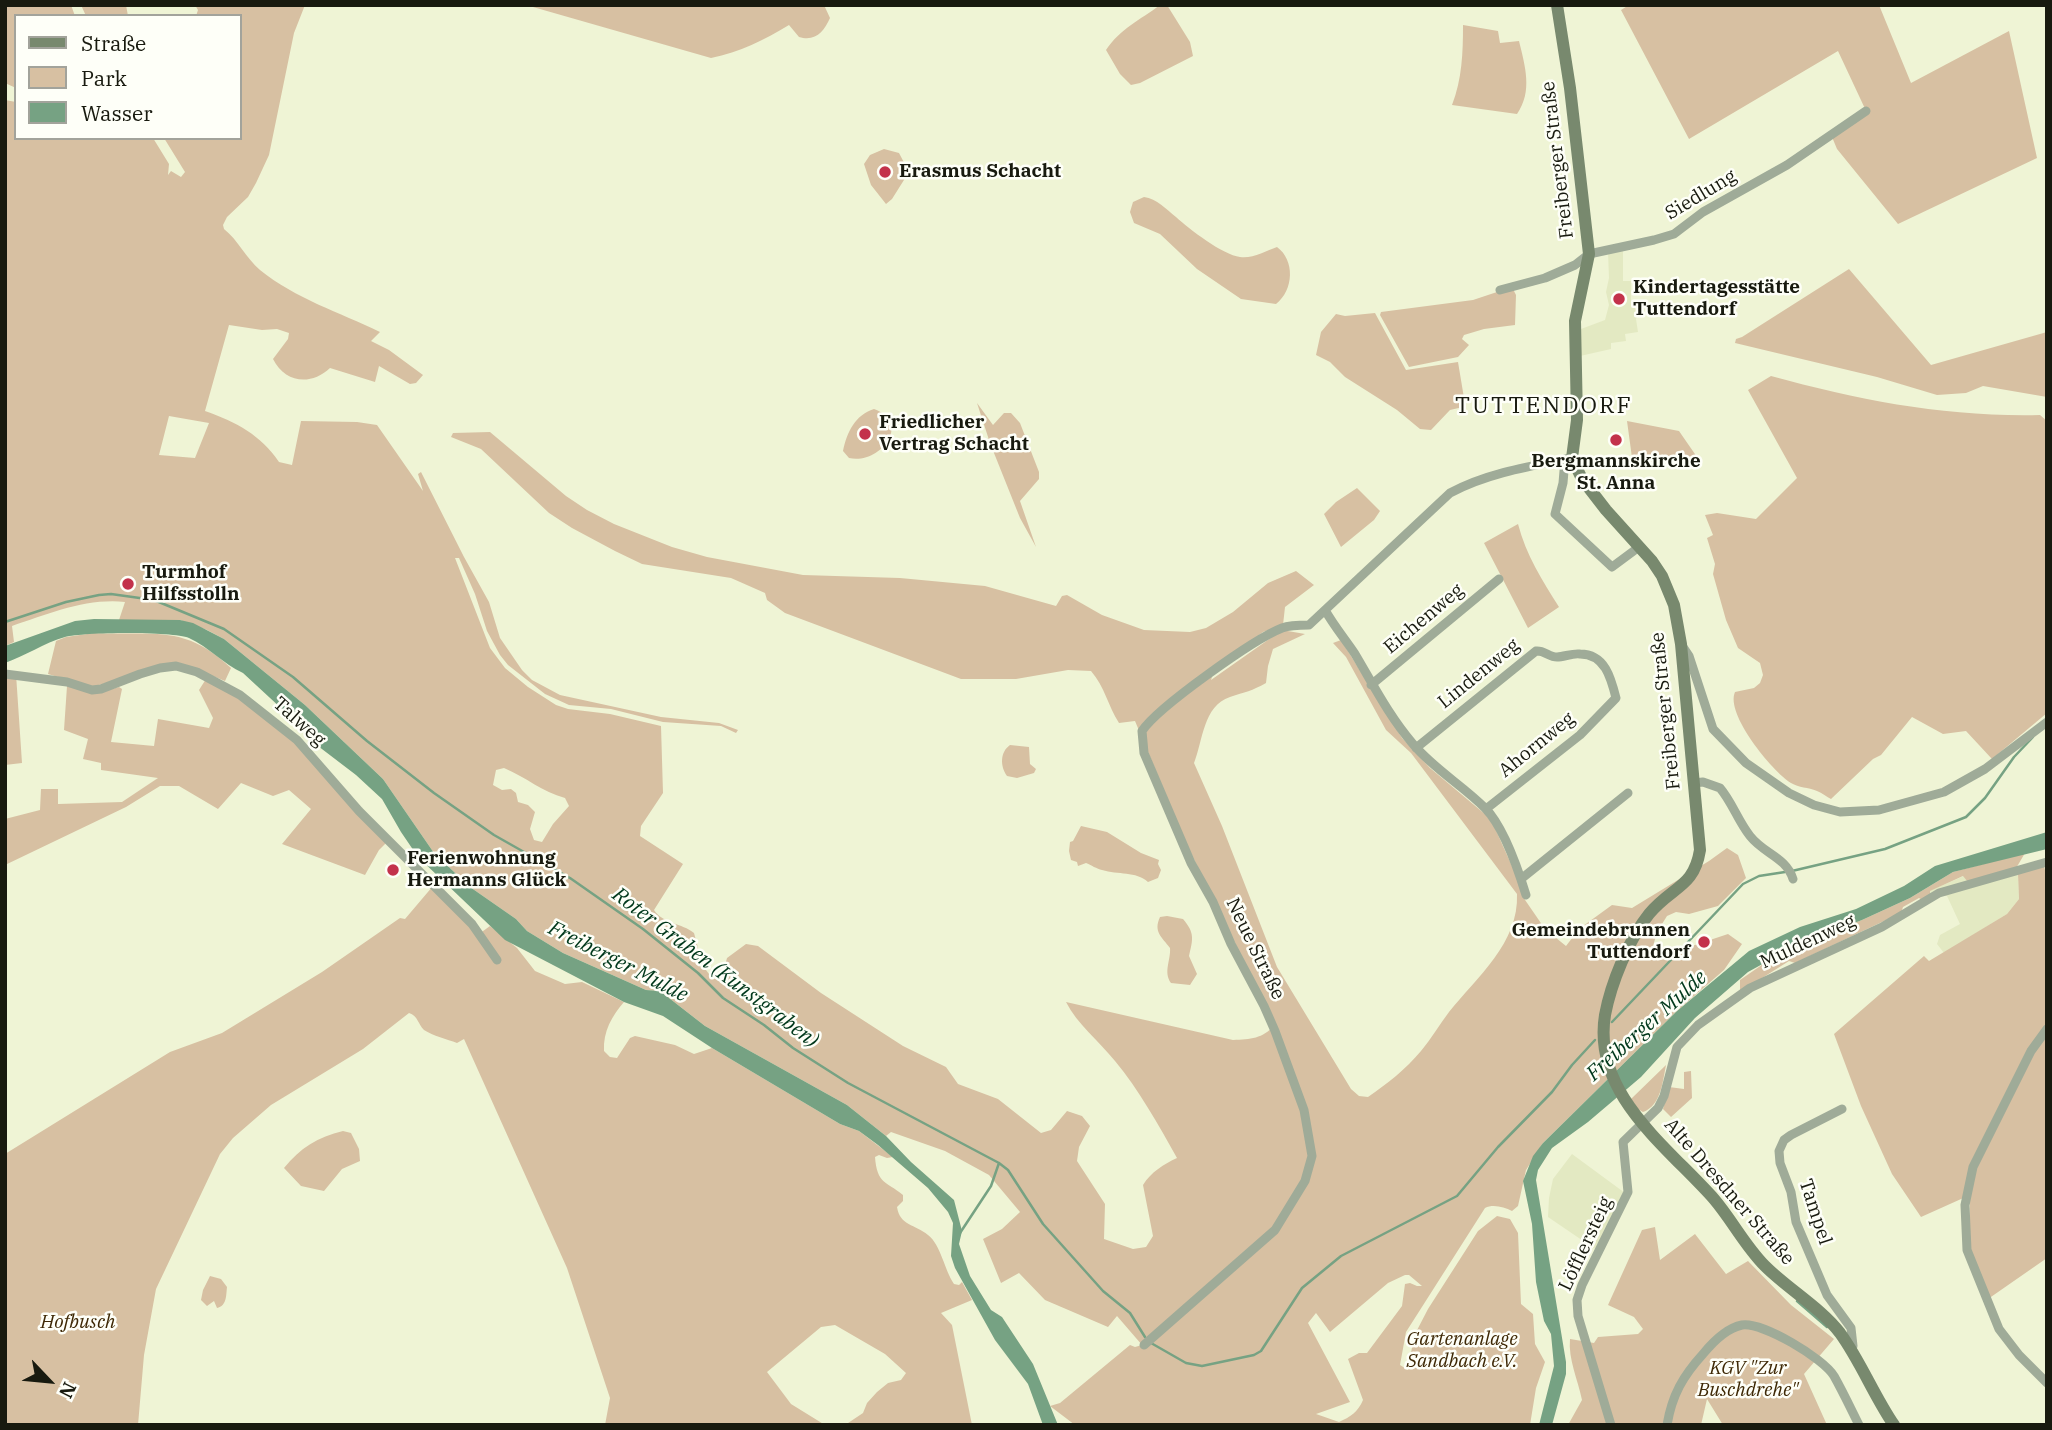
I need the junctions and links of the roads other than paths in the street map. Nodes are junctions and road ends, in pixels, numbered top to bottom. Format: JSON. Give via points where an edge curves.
{"nodes":[{"id":1,"x":1557,"y":5,"type":"edge"},
{"id":2,"x":1866,"y":111,"type":"dead end"},
{"id":3,"x":1589,"y":254,"type":"junction"},
{"id":4,"x":1500,"y":290,"type":"dead end"},
{"id":5,"x":1569,"y":458,"type":"junction"},
{"id":6,"x":1639,"y":547,"type":"junction"},
{"id":7,"x":1499,"y":579,"type":"dead end"},
{"id":8,"x":1325,"y":610,"type":"junction"},
{"id":9,"x":1681,"y":644,"type":"junction"},
{"id":10,"x":5,"y":674,"type":"edge"},
{"id":11,"x":1371,"y":685,"type":"junction"},
{"id":12,"x":1609,"y":708,"type":"joint"},
{"id":13,"x":2045,"y":722,"type":"edge"},
{"id":14,"x":1416,"y":748,"type":"junction"},
{"id":15,"x":1693,"y":783,"type":"junction"},
{"id":16,"x":1628,"y":793,"type":"dead end"},
{"id":17,"x":1486,"y":809,"type":"junction"},
{"id":18,"x":2047,"y":862,"type":"edge"},
{"id":19,"x":1792,"y":875,"type":"dead end"},
{"id":20,"x":1521,"y":879,"type":"junction"},
{"id":21,"x":1527,"y":895,"type":"dead end"},
{"id":22,"x":497,"y":960,"type":"dead end"},
{"id":23,"x":2047,"y":1029,"type":"edge"},
{"id":24,"x":1842,"y":1109,"type":"dead end"},
{"id":25,"x":1639,"y":1119,"type":"junction"},
{"id":26,"x":1144,"y":1345,"type":"dead end"},
{"id":27,"x":1850,"y":1350,"type":"junction"},
{"id":28,"x":2047,"y":1383,"type":"edge"},
{"id":29,"x":1611,"y":1425,"type":"edge"},
{"id":30,"x":1667,"y":1425,"type":"edge"},
{"id":31,"x":1859,"y":1425,"type":"edge"},
{"id":32,"x":1894,"y":1425,"type":"edge"}],
"edges":[{"from":1,"to":3,"type":"street","name":"Freiberger Straße"},
{"from":2,"to":3,"type":"street","name":"Siedlung","via":[[1674,233]]},
{"from":3,"to":4,"type":"street","name":"Siedlung","via":[[1545,278]]},
{"from":3,"to":5,"type":"street","name":"Freiberger Straße","via":[[1575,321],[1577,420]]},
{"from":5,"to":6,"type":"street","name":"Freiberger Straße"},
{"from":5,"to":6,"type":"street","via":[[1555,514],[1612,567]]},
{"from":5,"to":8,"type":"street","via":[[1504,472],[1450,493]]},
{"from":6,"to":9,"type":"street","name":"Freiberger Straße","via":[[1661,576],[1674,606]]},
{"from":7,"to":11,"type":"street","name":"Eichenweg"},
{"from":8,"to":11,"type":"street"},
{"from":8,"to":26,"type":"street","name":"Neue Straße","via":[[1309,625],[1285,627],[1265,636],[1162,710],[1142,731],[1144,752],[1191,863],[1275,1031],[1304,1110],[1312,1156],[1305,1181],[1275,1230]]},
{"from":9,"to":13,"type":"street","via":[[1713,729],[1767,779],[1814,806],[1840,812],[1879,810],[1944,792],[2003,757]]},
{"from":9,"to":15,"type":"street","name":"Freiberger Straße"},
{"from":10,"to":22,"type":"street","name":"Talweg","via":[[92,690],[176,666],[228,686],[297,740],[359,811],[472,924]]},
{"from":11,"to":14,"type":"street"},
{"from":12,"to":14,"type":"street","name":"Lindenweg","via":[[1616,698],[1602,664],[1582,653],[1556,657],[1536,651]]},
{"from":12,"to":17,"type":"street","name":"Ahornweg"},
{"from":14,"to":17,"type":"street"},
{"from":15,"to":19,"type":"street","via":[[1720,788],[1750,836],[1789,867]]},
{"from":15,"to":25,"type":"street","name":"Freiberger Straße","via":[[1698,867],[1637,929],[1605,1018],[1604,1046],[1613,1079]]},
{"from":16,"to":20,"type":"street"},
{"from":17,"to":20,"type":"street","via":[[1498,825]]},
{"from":18,"to":25,"type":"street","name":"Muldenweg","via":[[1939,893],[1882,927],[1750,988],[1698,1024],[1677,1047],[1658,1108]]},
{"from":20,"to":21,"type":"street"},
{"from":23,"to":28,"type":"street","via":[[2031,1051],[1973,1167],[1965,1205],[1967,1250],[1994,1319],[2019,1355]]},
{"from":24,"to":27,"type":"street","name":"Tampel","via":[[1791,1135],[1779,1152],[1796,1222],[1827,1295],[1851,1328]]},
{"from":25,"to":27,"type":"street","name":"Alte Dresdner Straße","via":[[1716,1202],[1766,1267],[1835,1328]]},
{"from":25,"to":29,"type":"street","name":"Löfflersteig","via":[[1623,1142],[1629,1186],[1626,1199],[1577,1300]]},
{"from":27,"to":32,"type":"street","name":"Alte Dresdner Straße"},
{"from":30,"to":31,"type":"street","via":[[1670,1403],[1687,1372],[1713,1342],[1741,1325],[1760,1329],[1814,1355],[1834,1375]]}]}
